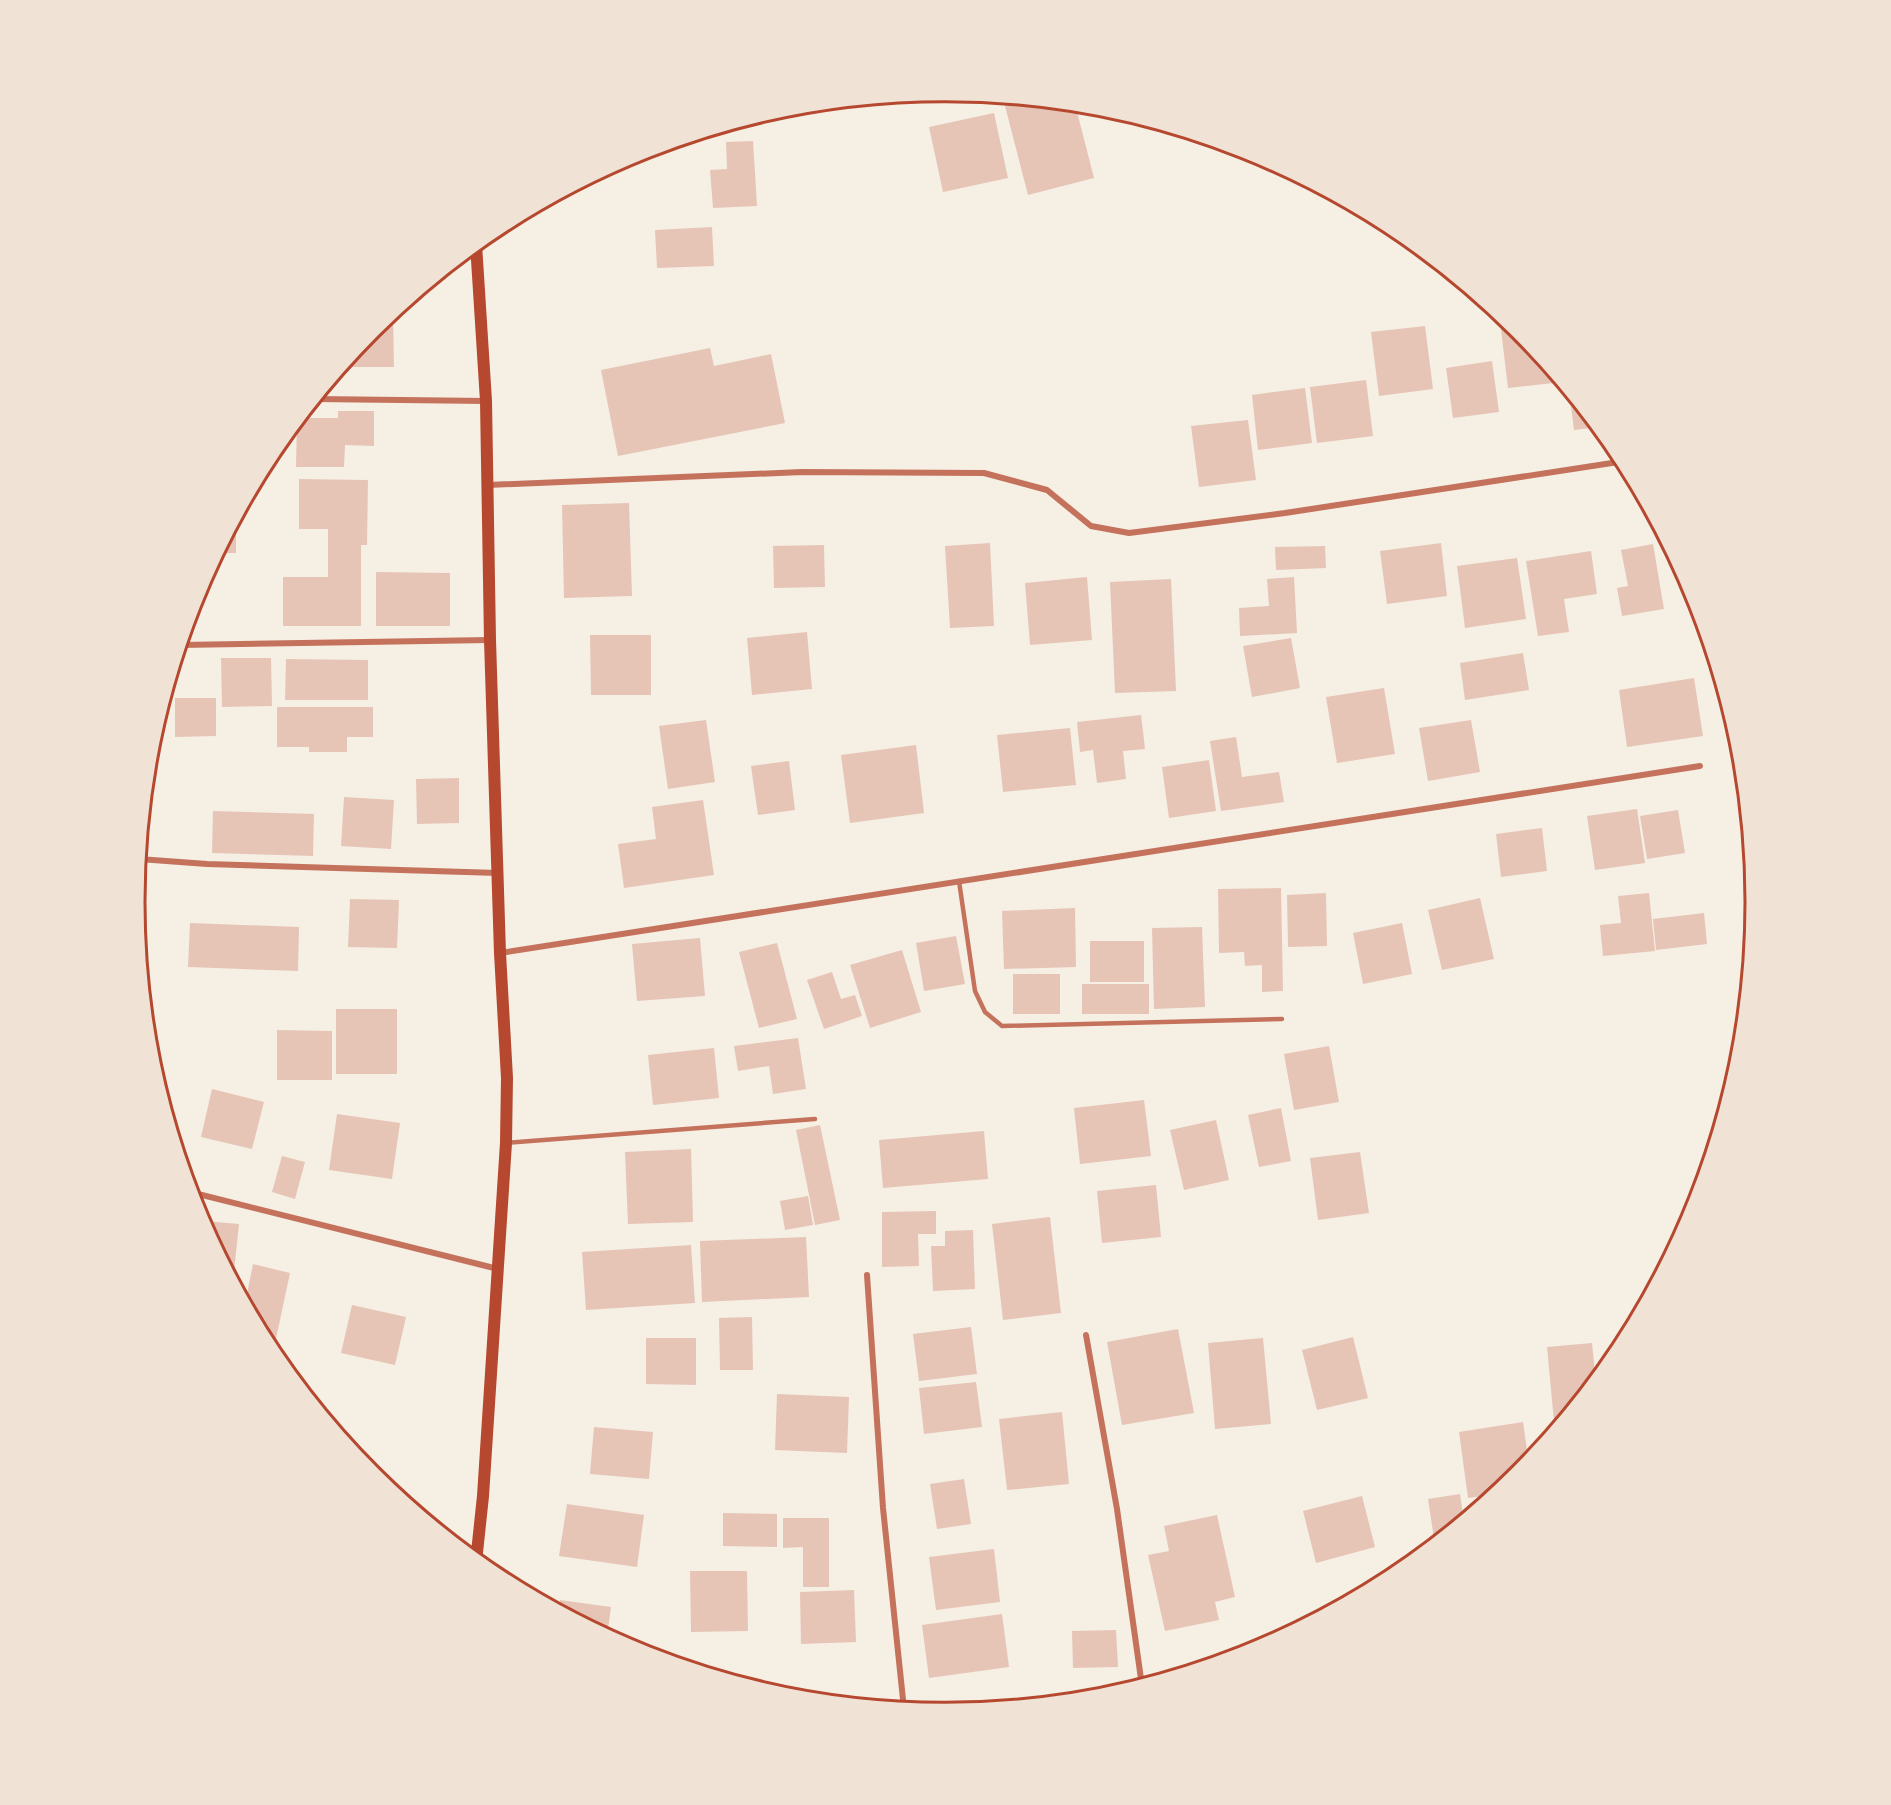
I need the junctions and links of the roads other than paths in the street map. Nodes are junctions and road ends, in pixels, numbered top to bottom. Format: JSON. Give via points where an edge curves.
{"nodes":[{"id":1,"x":477,"y":254,"type":"edge"},
{"id":2,"x":324,"y":399,"type":"edge"},
{"id":3,"x":486,"y":401,"type":"junction"},
{"id":4,"x":1614,"y":463,"type":"edge"},
{"id":5,"x":487,"y":485,"type":"junction"},
{"id":6,"x":490,"y":640,"type":"junction"},
{"id":7,"x":187,"y":645,"type":"edge"},
{"id":8,"x":1700,"y":765,"type":"dead end"},
{"id":9,"x":147,"y":859,"type":"edge"},
{"id":10,"x":499,"y":873,"type":"junction"},
{"id":11,"x":959,"y":881,"type":"junction"},
{"id":12,"x":500,"y":953,"type":"junction"},
{"id":13,"x":1282,"y":1019,"type":"dead end"},
{"id":14,"x":815,"y":1119,"type":"dead end"},
{"id":15,"x":506,"y":1143,"type":"junction"},
{"id":16,"x":200,"y":1195,"type":"edge"},
{"id":17,"x":498,"y":1269,"type":"junction"},
{"id":18,"x":867,"y":1275,"type":"dead end"},
{"id":19,"x":1086,"y":1335,"type":"dead end"},
{"id":20,"x":477,"y":1551,"type":"edge"},
{"id":21,"x":1139,"y":1679,"type":"edge"},
{"id":22,"x":903,"y":1701,"type":"edge"}],
"edges":[{"from":1,"to":3,"type":"main road"},
{"from":2,"to":3,"type":"street"},
{"from":3,"to":5,"type":"main road"},
{"from":4,"to":5,"type":"street","via":[[1129,533],[1091,526],[1047,490],[984,473],[802,472]]},
{"from":5,"to":6,"type":"main road"},
{"from":6,"to":7,"type":"street"},
{"from":6,"to":10,"type":"main road"},
{"from":8,"to":11,"type":"street"},
{"from":9,"to":10,"type":"street"},
{"from":10,"to":12,"type":"main road"},
{"from":11,"to":12,"type":"street"},
{"from":11,"to":13,"type":"lane","via":[[975,990],[985,1012],[1002,1026]]},
{"from":12,"to":15,"type":"main road","via":[[507,1078]]},
{"from":14,"to":15,"type":"lane"},
{"from":15,"to":17,"type":"main road"},
{"from":16,"to":17,"type":"street"},
{"from":17,"to":20,"type":"main road"},
{"from":18,"to":22,"type":"street","via":[[883,1508]]},
{"from":19,"to":21,"type":"street","via":[[1117,1509]]}]}
